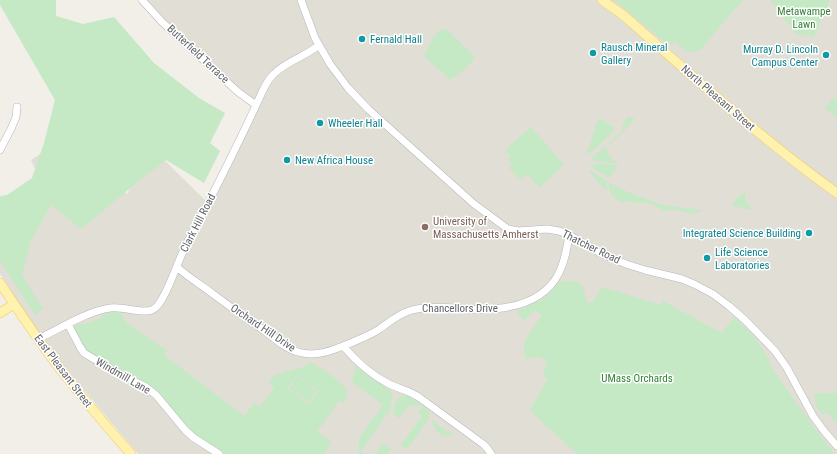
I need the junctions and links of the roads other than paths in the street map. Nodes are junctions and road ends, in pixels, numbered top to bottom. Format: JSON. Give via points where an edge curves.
{"nodes":[{"id":1,"x":142,"y":0,"type":"edge"},
{"id":2,"x":301,"y":0,"type":"edge"},
{"id":3,"x":602,"y":0,"type":"edge"},
{"id":4,"x":318,"y":45,"type":"junction"},
{"id":5,"x":256,"y":105,"type":"junction"},
{"id":6,"x":17,"y":107,"type":"dead end"},
{"id":7,"x":0,"y":150,"type":"edge"},
{"id":8,"x":837,"y":193,"type":"edge"},
{"id":9,"x":570,"y":235,"type":"junction"},
{"id":10,"x":177,"y":267,"type":"junction"},
{"id":11,"x":0,"y":283,"type":"edge"},
{"id":12,"x":14,"y":304,"type":"junction"},
{"id":13,"x":0,"y":313,"type":"edge"},
{"id":14,"x":68,"y":324,"type":"junction"},
{"id":15,"x":38,"y":339,"type":"junction"},
{"id":16,"x":343,"y":346,"type":"junction"},
{"id":17,"x":837,"y":446,"type":"edge"},
{"id":18,"x":131,"y":454,"type":"edge"},
{"id":19,"x":219,"y":454,"type":"edge"},
{"id":20,"x":492,"y":454,"type":"edge"}],
"edges":[{"from":1,"to":5,"type":"street","name":"Butterfield Terrace","via":[[162,22],[238,92]]},
{"from":2,"to":4,"type":"street","name":"Thatcher Road"},
{"from":3,"to":8,"type":"main road","name":"North Pleasant Street","via":[[751,127]]},
{"from":4,"to":5,"type":"street","name":"Clark Hill Road","via":[[273,74]]},
{"from":4,"to":9,"type":"street","name":"Thatcher Road","via":[[358,98],[488,216],[511,230],[547,229]]},
{"from":5,"to":10,"type":"street","name":"Clark Hill Road"},
{"from":6,"to":7,"type":"street","via":[[16,117]]},
{"from":9,"to":16,"type":"street","name":"Chancellors Drive","via":[[564,262],[556,279],[530,300],[501,309],[416,309],[399,315],[372,333]]},
{"from":9,"to":17,"type":"street","name":"Thatcher Road","via":[[600,253],[626,264],[694,284],[729,306],[775,351],[813,416]]},
{"from":10,"to":14,"type":"street","name":"Clark Hill Road","via":[[159,305],[152,310],[111,308]]},
{"from":10,"to":16,"type":"street","name":"Orchard Hill Drive","via":[[291,350],[316,354]]},
{"from":11,"to":12,"type":"main road","name":"East Pleasant Street"},
{"from":12,"to":13,"type":"main road"},
{"from":12,"to":15,"type":"main road","name":"East Pleasant Street"},
{"from":14,"to":15,"type":"street","name":"Clark Hill Road"},
{"from":14,"to":19,"type":"street","name":"Windmill Lane","via":[[84,353],[146,387],[156,395],[186,431]]},
{"from":15,"to":18,"type":"main road","name":"East Pleasant Street"},
{"from":16,"to":20,"type":"street","via":[[370,372],[420,398],[483,444]]}]}
